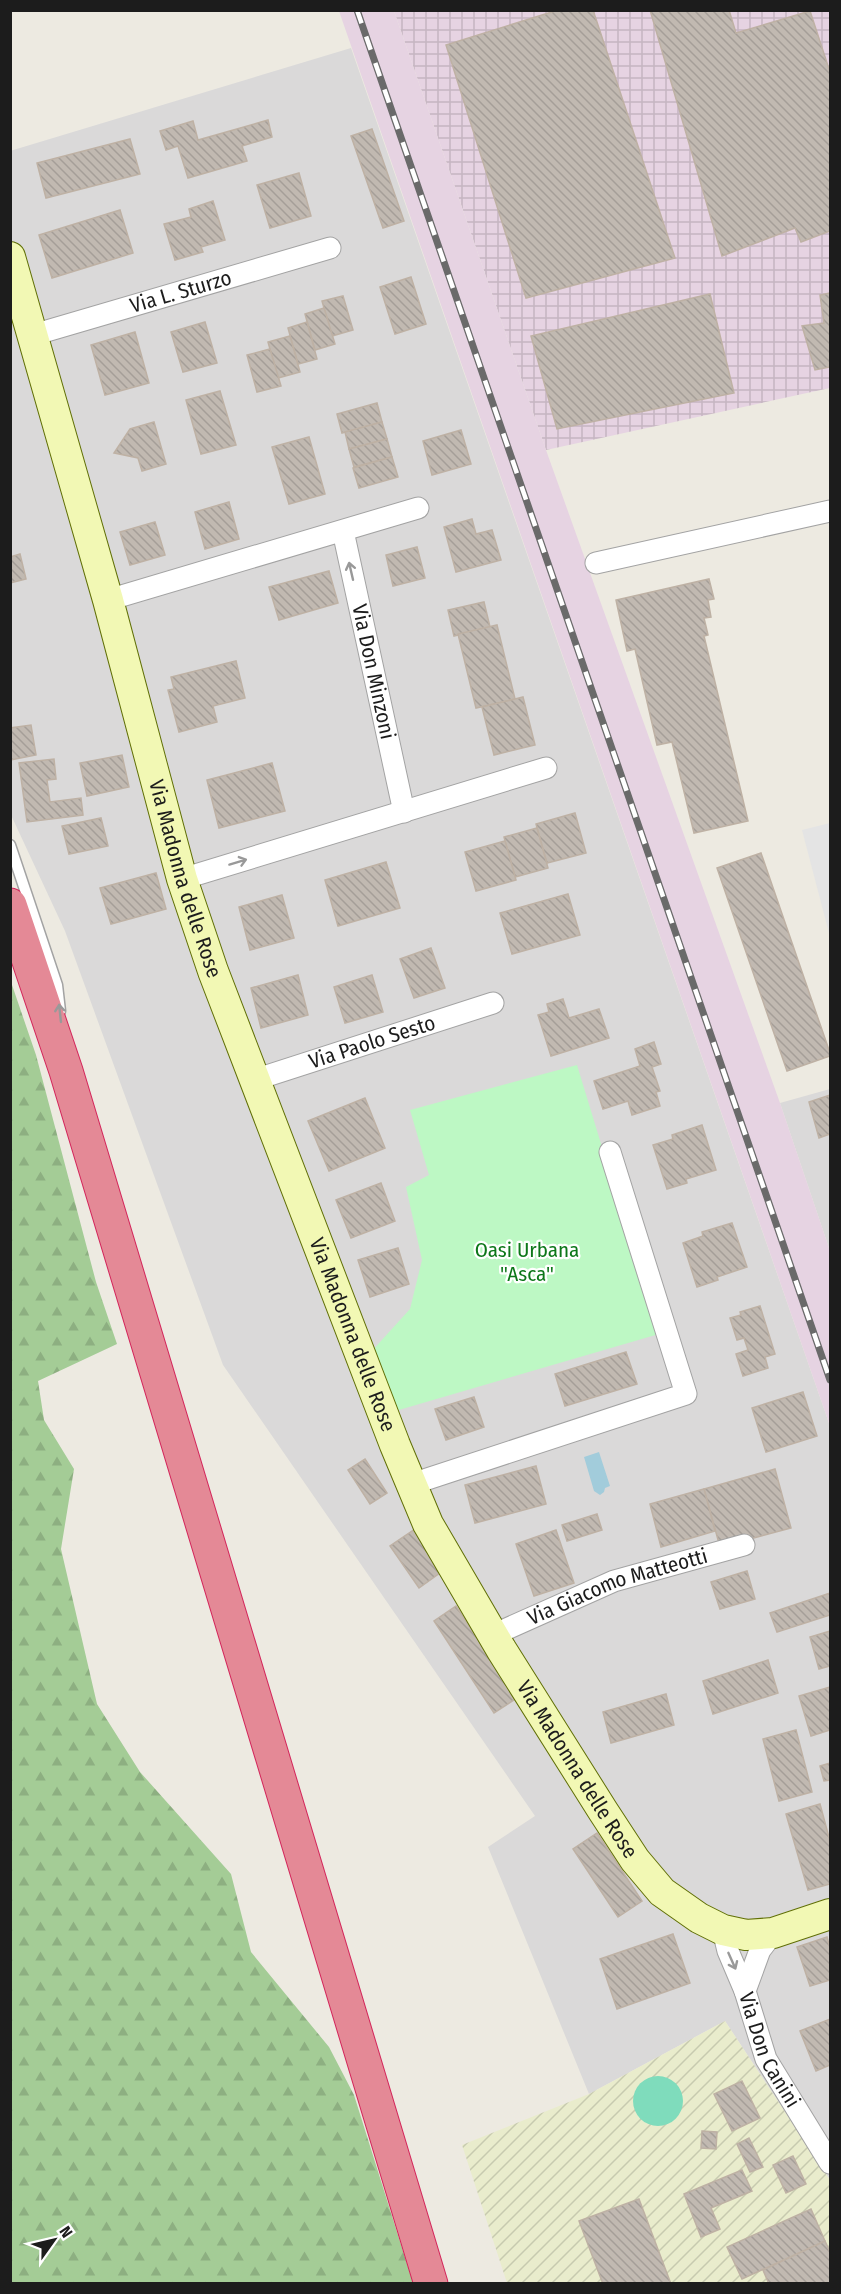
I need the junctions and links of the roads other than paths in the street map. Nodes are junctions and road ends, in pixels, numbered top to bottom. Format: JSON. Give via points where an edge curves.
{"nodes":[{"id":1,"x":330,"y":248,"type":"dead end"},
{"id":2,"x":13,"y":274,"type":"edge"},
{"id":3,"x":33,"y":335,"type":"junction"},
{"id":4,"x":418,"y":508,"type":"dead end"},
{"id":5,"x":831,"y":511,"type":"edge"},
{"id":6,"x":343,"y":531,"type":"junction"},
{"id":7,"x":596,"y":563,"type":"dead end"},
{"id":8,"x":108,"y":600,"type":"junction"},
{"id":9,"x":546,"y":768,"type":"dead end"},
{"id":10,"x":404,"y":812,"type":"junction"},
{"id":11,"x":10,"y":845,"type":"edge"},
{"id":12,"x":183,"y":879,"type":"junction"},
{"id":13,"x":10,"y":905,"type":"edge"},
{"id":14,"x":493,"y":1003,"type":"dead end"},
{"id":15,"x":66,"y":1071,"type":"junction"},
{"id":16,"x":254,"y":1080,"type":"junction"},
{"id":17,"x":610,"y":1152,"type":"dead end"},
{"id":18,"x":412,"y":1484,"type":"junction"},
{"id":19,"x":744,"y":1545,"type":"dead end"},
{"id":20,"x":493,"y":1635,"type":"junction"},
{"id":21,"x":831,"y":1914,"type":"edge"},
{"id":22,"x":723,"y":1930,"type":"junction"},
{"id":23,"x":773,"y":1933,"type":"junction"},
{"id":24,"x":745,"y":1991,"type":"junction"},
{"id":25,"x":831,"y":2163,"type":"edge"},
{"id":26,"x":431,"y":2283,"type":"edge"}],
"edges":[{"from":1,"to":3,"type":"street","name":"Via L. Sturzo"},
{"from":2,"to":3,"type":"street","name":"Via Madonna delle Rose"},
{"from":3,"to":8,"type":"street","name":"Via Madonna delle Rose"},
{"from":4,"to":6,"type":"street"},
{"from":5,"to":7,"type":"street"},
{"from":6,"to":8,"type":"street"},
{"from":10,"to":6,"type":"street","name":"Via Don Minzoni","one_way":true},
{"from":8,"to":12,"type":"street","name":"Via Madonna delle Rose"},
{"from":9,"to":10,"type":"street"},
{"from":12,"to":10,"type":"street","one_way":true},
{"from":15,"to":11,"type":"lane","one_way":true,"via":[[57,985]]},
{"from":12,"to":16,"type":"street","name":"Via Madonna delle Rose"},
{"from":13,"to":15,"type":"highway"},
{"from":14,"to":16,"type":"street","name":"Via Paolo Sesto"},
{"from":15,"to":26,"type":"highway"},
{"from":16,"to":18,"type":"street","name":"Via Madonna delle Rose"},
{"from":17,"to":18,"type":"street","via":[[686,1394]]},
{"from":18,"to":20,"type":"street","name":"Via Madonna delle Rose","via":[[428,1524]]},
{"from":19,"to":20,"type":"street","name":"Via Giacomo Matteotti","via":[[614,1581]]},
{"from":20,"to":22,"type":"street","name":"Via Madonna delle Rose","via":[[635,1860],[662,1892]]},
{"from":21,"to":23,"type":"street","name":"Via Madonna delle Rose"},
{"from":22,"to":23,"type":"street","name":"Via Madonna delle Rose","via":[[746,1935]]},
{"from":22,"to":24,"type":"street","name":"Via Don Canini","one_way":true},
{"from":23,"to":24,"type":"street","via":[[760,1950]]},
{"from":24,"to":25,"type":"street","name":"Via Don Canini","via":[[766,2059]]}]}
